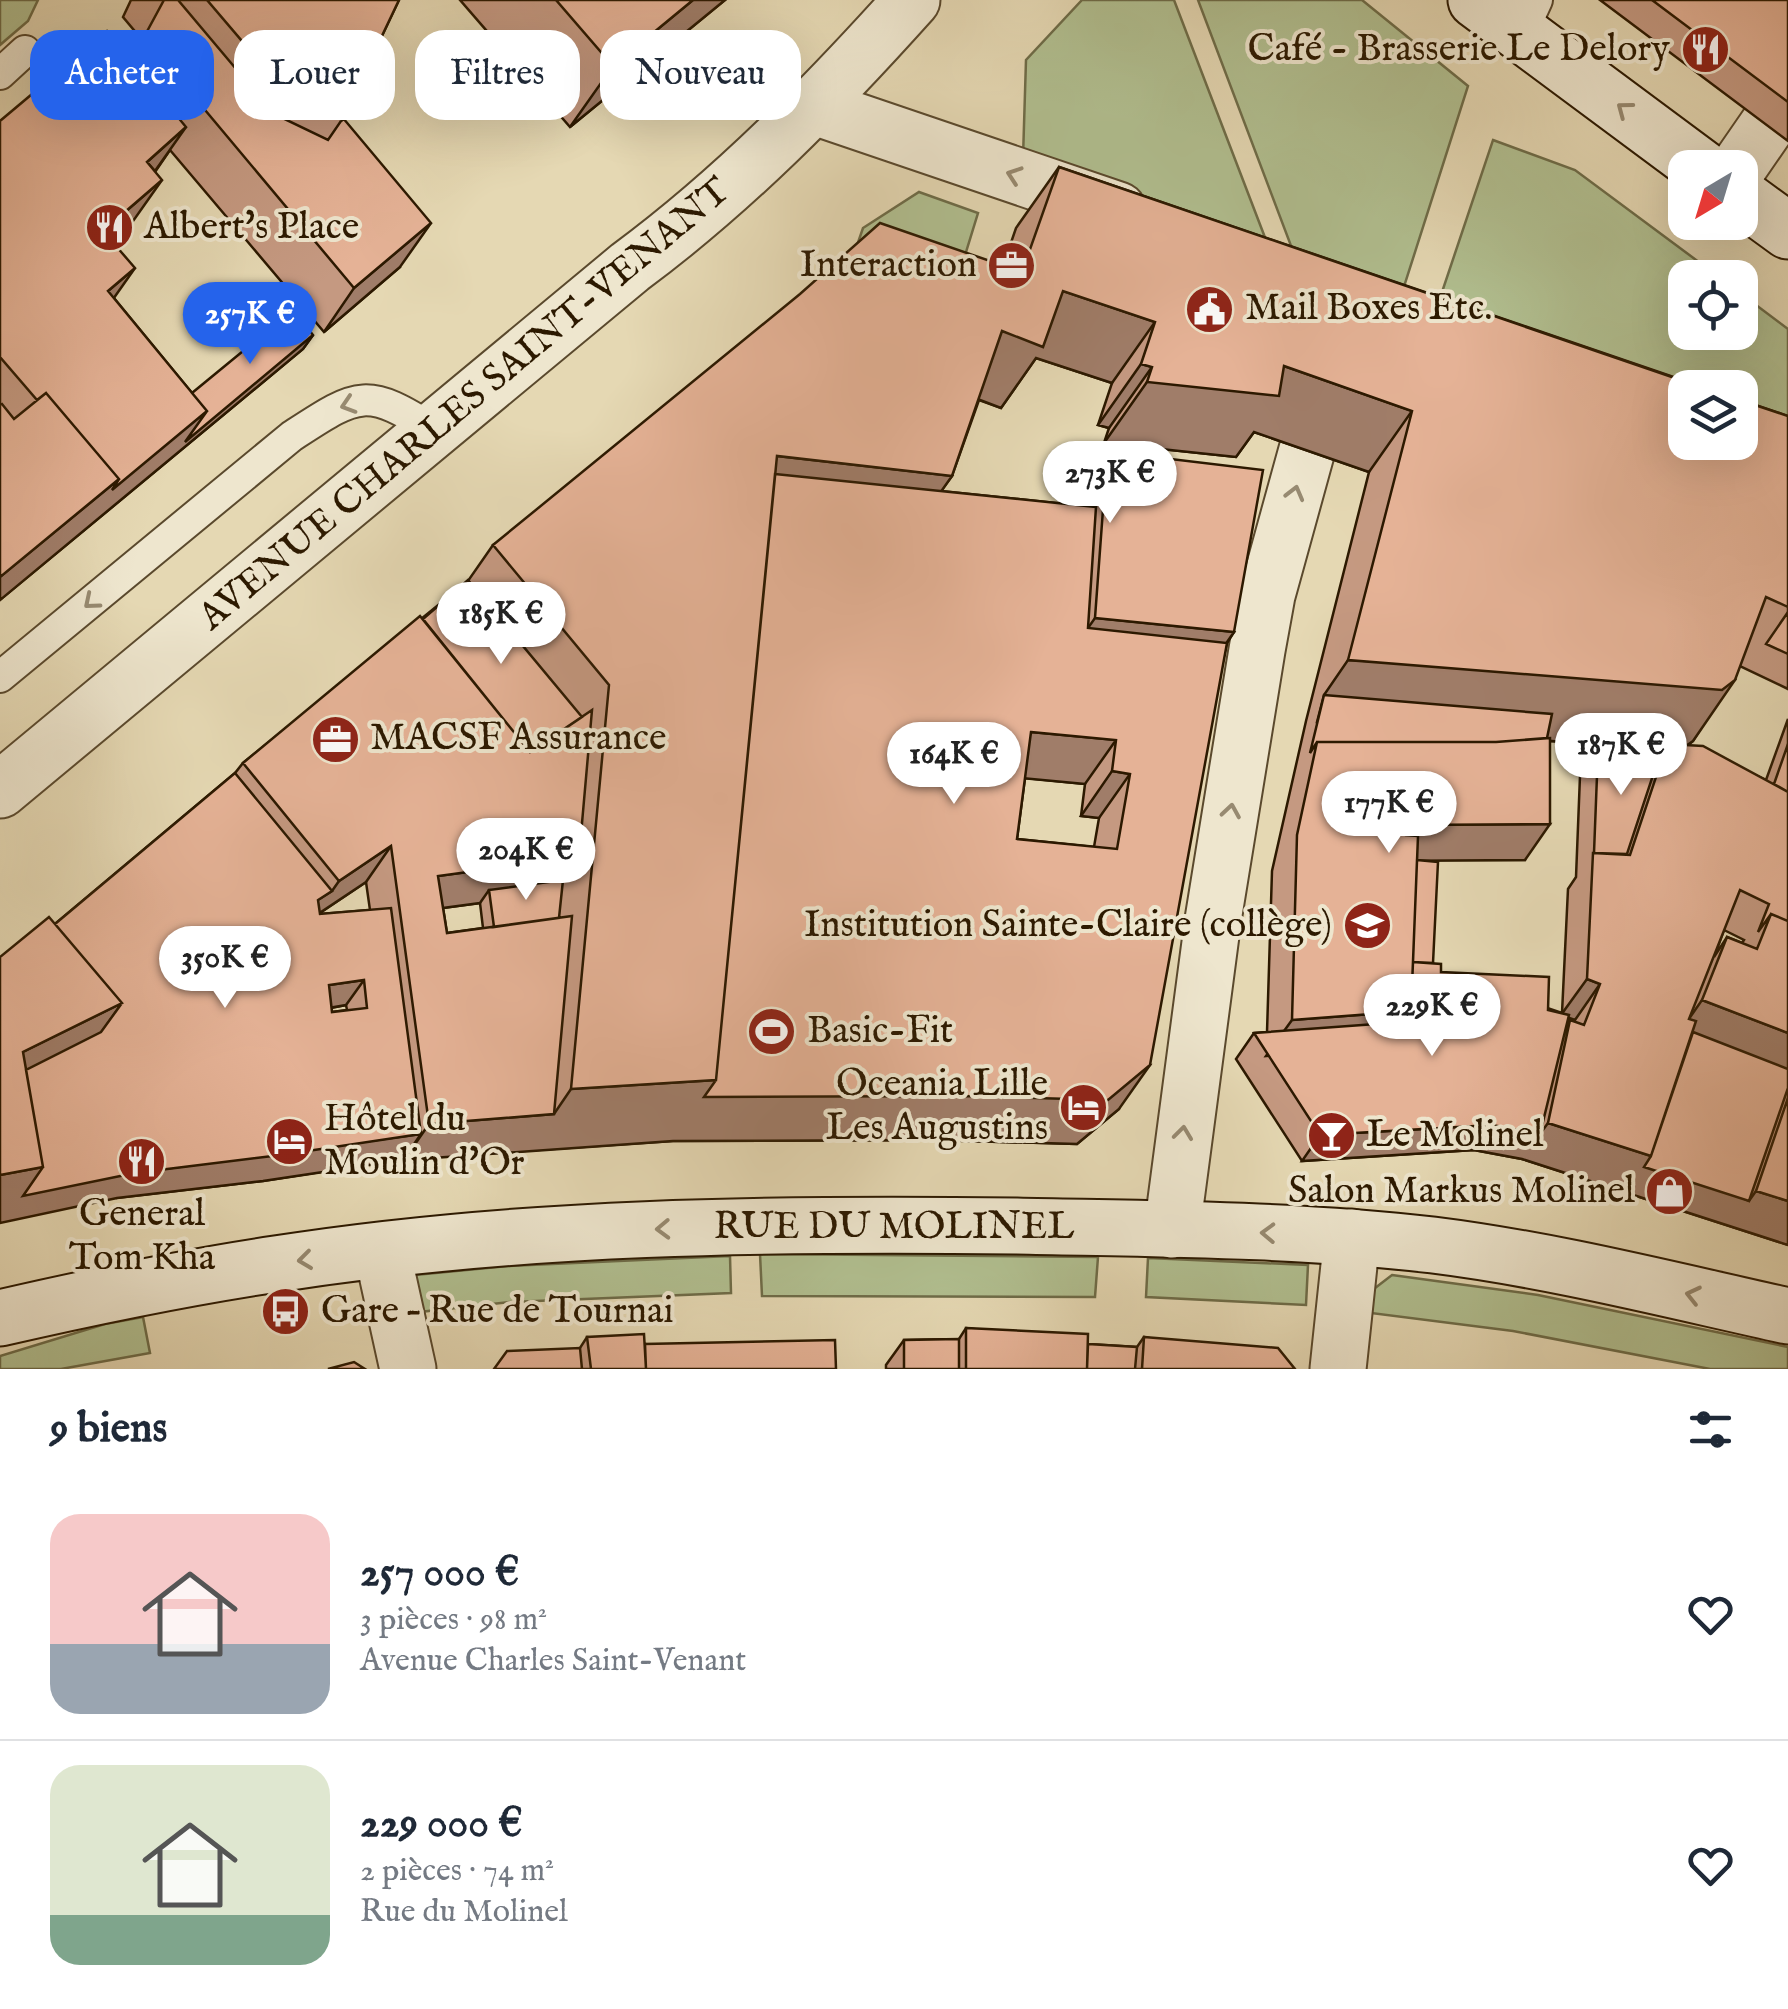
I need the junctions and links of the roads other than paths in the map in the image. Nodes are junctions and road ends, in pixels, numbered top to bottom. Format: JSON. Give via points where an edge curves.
{"nodes":[{"id":1,"x":912,"y":0,"type":"edge"},
{"id":2,"x":1476,"y":0,"type":"edge"},
{"id":3,"x":1530,"y":17,"type":"edge"},
{"id":4,"x":25,"y":52,"type":"dead end"},
{"id":5,"x":0,"y":74,"type":"edge"},
{"id":6,"x":812,"y":106,"type":"junction"},
{"id":7,"x":1681,"y":150,"type":"edge"},
{"id":8,"x":1758,"y":209,"type":"edge"},
{"id":9,"x":1159,"y":224,"type":"edge"},
{"id":10,"x":1788,"y":231,"type":"edge"},
{"id":11,"x":435,"y":431,"type":"junction"},
{"id":12,"x":1307,"y":450,"type":"dead end"},
{"id":13,"x":0,"y":676,"type":"edge"},
{"id":14,"x":0,"y":790,"type":"edge"},
{"id":15,"x":1172,"y":1230,"type":"junction"},
{"id":16,"x":1352,"y":1237,"type":"junction"},
{"id":17,"x":382,"y":1251,"type":"junction"},
{"id":18,"x":1788,"y":1316,"type":"edge"},
{"id":19,"x":0,"y":1318,"type":"edge"},
{"id":20,"x":408,"y":1369,"type":"edge"},
{"id":21,"x":1338,"y":1369,"type":"edge"}],
"edges":[{"from":1,"to":6,"type":"street","name":"AVENUE CHARLES SAINT-VENANT"},
{"from":2,"to":3,"type":"street"},
{"from":7,"to":3,"type":"street","one_way":true},
{"from":4,"to":5,"type":"lane"},
{"from":9,"to":6,"type":"street","one_way":true},
{"from":6,"to":11,"type":"street","name":"AVENUE CHARLES SAINT-VENANT","via":[[718,198]]},
{"from":8,"to":10,"type":"street"},
{"from":11,"to":13,"type":"lane","one_way":true,"via":[[371,398],[343,403],[292,436]]},
{"from":11,"to":14,"type":"street","name":"AVENUE CHARLES SAINT-VENANT"},
{"from":15,"to":12,"type":"street","one_way":true,"via":[[1256,650]]},
{"from":16,"to":15,"type":"street","name":"RUE DU MOLINEL","one_way":true},
{"from":15,"to":17,"type":"street","name":"RUE DU MOLINEL","one_way":true,"via":[[737,1227]]},
{"from":18,"to":16,"type":"street","name":"RUE DU MOLINEL","one_way":true,"via":[[1513,1258]]},
{"from":16,"to":21,"type":"street"},
{"from":17,"to":19,"type":"street","name":"RUE DU MOLINEL","one_way":true,"via":[[277,1264]]},
{"from":17,"to":20,"type":"street"}]}
